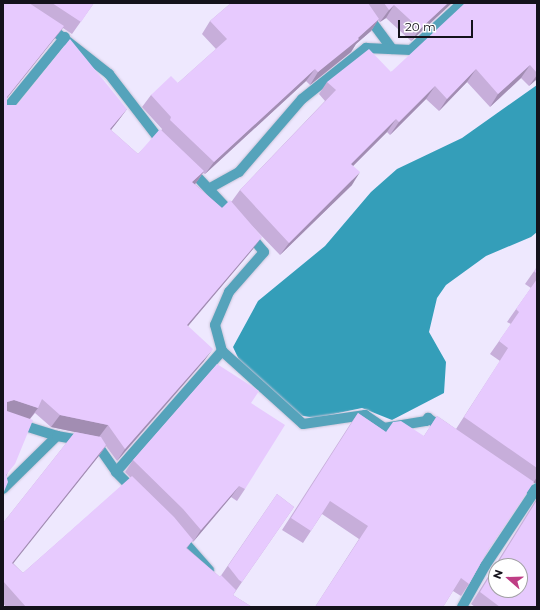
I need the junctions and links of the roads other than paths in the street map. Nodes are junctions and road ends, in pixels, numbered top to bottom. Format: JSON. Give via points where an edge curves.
{"nodes":[{"id":1,"x":358,"y":3,"type":"edge"},
{"id":2,"x":462,"y":3,"type":"edge"},
{"id":3,"x":41,"y":21,"type":"edge"},
{"id":4,"x":65,"y":37,"type":"junction"},
{"id":5,"x":392,"y":49,"type":"junction"},
{"id":6,"x":3,"y":113,"type":"edge"},
{"id":7,"x":172,"y":152,"type":"edge"},
{"id":8,"x":183,"y":162,"type":"edge"},
{"id":9,"x":210,"y":188,"type":"junction"},
{"id":10,"x":222,"y":351,"type":"junction"},
{"id":11,"x":3,"y":419,"type":"edge"},
{"id":12,"x":57,"y":436,"type":"junction"},
{"id":13,"x":453,"y":436,"type":"edge"},
{"id":14,"x":116,"y":472,"type":"junction"},
{"id":15,"x":509,"y":475,"type":"edge"},
{"id":16,"x":3,"y":488,"type":"edge"},
{"id":17,"x":536,"y":490,"type":"edge"},
{"id":18,"x":143,"y":499,"type":"edge"},
{"id":19,"x":175,"y":531,"type":"edge"},
{"id":20,"x":215,"y":578,"type":"edge"},
{"id":21,"x":462,"y":607,"type":"edge"}],
"edges":[{"from":1,"to":5,"type":"street"},
{"from":2,"to":5,"type":"street","via":[[411,50]]},
{"from":3,"to":4,"type":"street"},
{"from":4,"to":6,"type":"street"},
{"from":4,"to":7,"type":"street","via":[[109,74],[156,137]]},
{"from":5,"to":9,"type":"street","via":[[366,48],[302,99],[239,172]]},
{"from":8,"to":9,"type":"street"},
{"from":9,"to":10,"type":"street","via":[[264,252],[229,292],[215,325]]},
{"from":10,"to":13,"type":"street","via":[[303,424],[365,415],[384,428],[426,421],[428,418]]},
{"from":10,"to":14,"type":"street"},
{"from":11,"to":12,"type":"street"},
{"from":12,"to":14,"type":"street","via":[[96,443]]},
{"from":12,"to":16,"type":"street"},
{"from":14,"to":18,"type":"street"},
{"from":15,"to":17,"type":"street"},
{"from":17,"to":21,"type":"street","via":[[485,566]]},
{"from":19,"to":20,"type":"street"}]}
